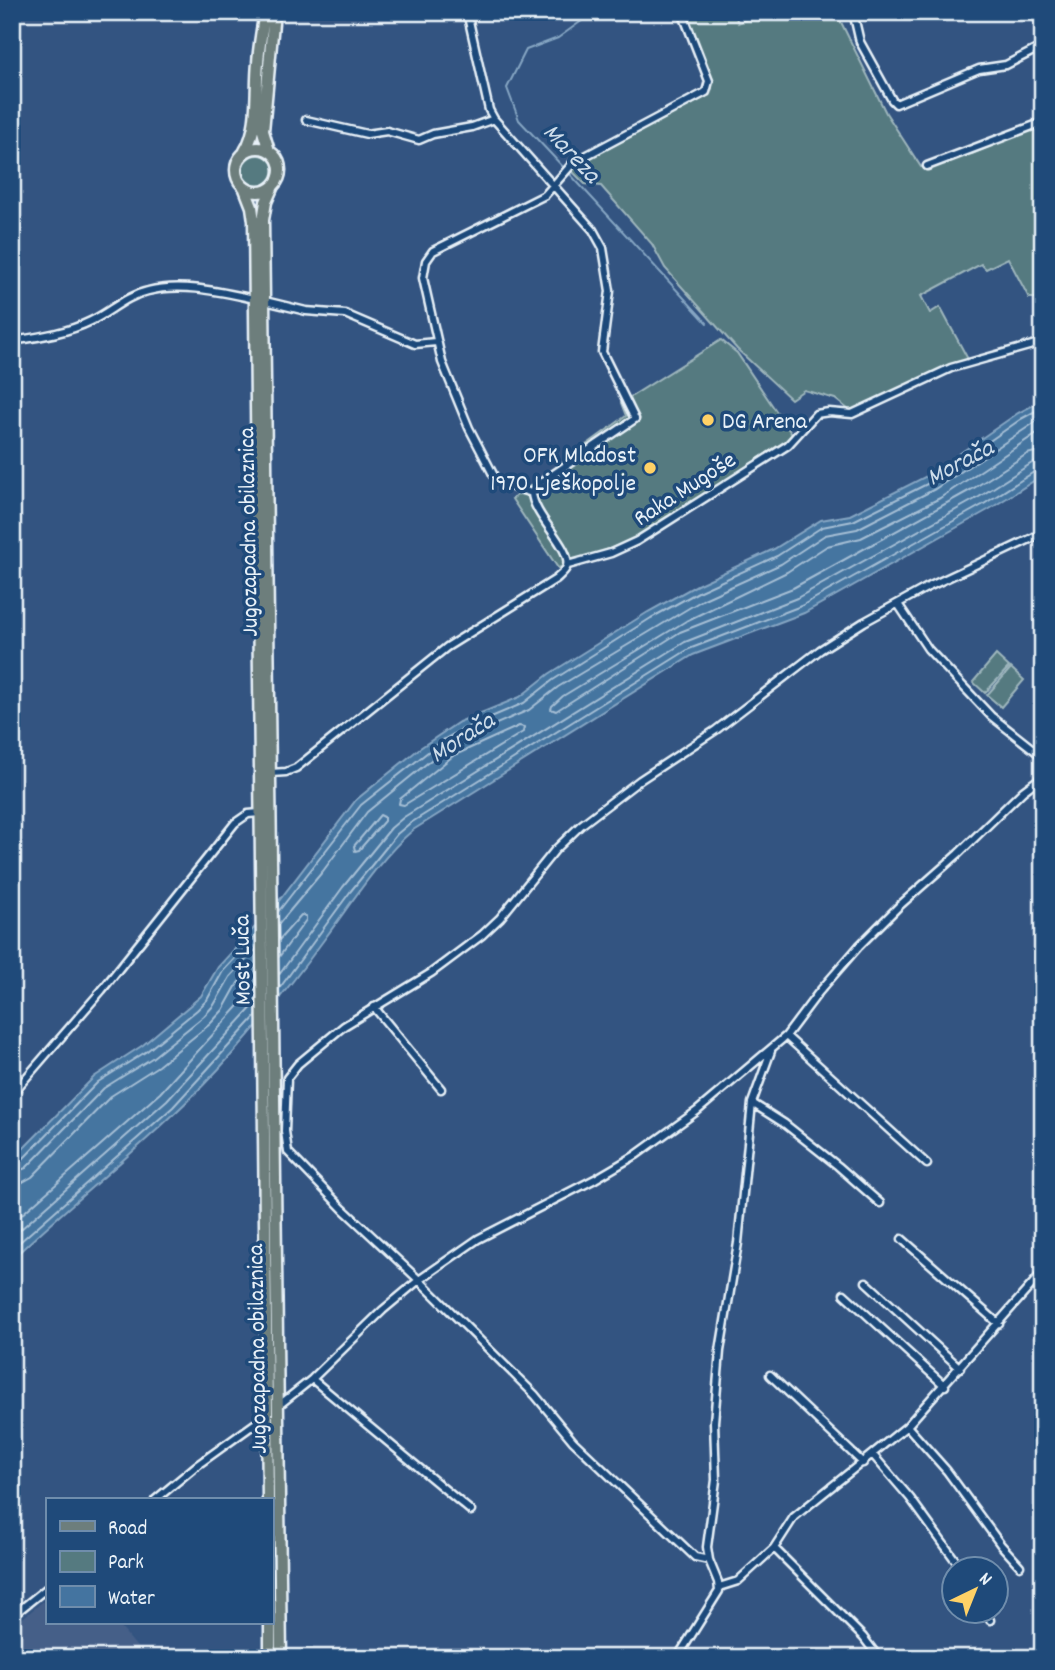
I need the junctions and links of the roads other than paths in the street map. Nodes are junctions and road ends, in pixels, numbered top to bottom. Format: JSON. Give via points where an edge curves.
{"nodes":[{"id":1,"x":265,"y":12,"type":"edge"},
{"id":2,"x":274,"y":12,"type":"edge"},
{"id":3,"x":467,"y":12,"type":"edge"},
{"id":4,"x":682,"y":12,"type":"edge"},
{"id":5,"x":853,"y":12,"type":"edge"},
{"id":6,"x":1043,"y":46,"type":"edge"},
{"id":7,"x":494,"y":119,"type":"junction"},
{"id":8,"x":306,"y":120,"type":"dead end"},
{"id":9,"x":1043,"y":122,"type":"edge"},
{"id":10,"x":269,"y":151,"type":"junction"},
{"id":11,"x":245,"y":152,"type":"junction"},
{"id":12,"x":927,"y":166,"type":"dead end"},
{"id":13,"x":553,"y":185,"type":"junction"},
{"id":14,"x":273,"y":186,"type":"junction"},
{"id":15,"x":245,"y":189,"type":"junction"},
{"id":16,"x":260,"y":300,"type":"junction"},
{"id":17,"x":12,"y":328,"type":"edge"},
{"id":18,"x":20,"y":340,"type":"junction"},
{"id":19,"x":12,"y":341,"type":"edge"},
{"id":20,"x":436,"y":342,"type":"junction"},
{"id":21,"x":1043,"y":342,"type":"edge"},
{"id":22,"x":532,"y":493,"type":"junction"},
{"id":23,"x":1043,"y":533,"type":"edge"},
{"id":24,"x":568,"y":565,"type":"junction"},
{"id":25,"x":898,"y":604,"type":"junction"},
{"id":26,"x":1043,"y":757,"type":"edge"},
{"id":27,"x":271,"y":773,"type":"junction"},
{"id":28,"x":1043,"y":776,"type":"edge"},
{"id":29,"x":260,"y":813,"type":"junction"},
{"id":30,"x":267,"y":880,"type":"junction"},
{"id":31,"x":373,"y":1006,"type":"junction"},
{"id":32,"x":786,"y":1036,"type":"junction"},
{"id":33,"x":269,"y":1039,"type":"junction"},
{"id":34,"x":772,"y":1049,"type":"junction"},
{"id":35,"x":442,"y":1089,"type":"dead end"},
{"id":36,"x":12,"y":1094,"type":"edge"},
{"id":37,"x":752,"y":1103,"type":"junction"},
{"id":38,"x":927,"y":1164,"type":"dead end"},
{"id":39,"x":880,"y":1203,"type":"dead end"},
{"id":40,"x":902,"y":1239,"type":"dead end"},
{"id":41,"x":1043,"y":1272,"type":"edge"},
{"id":42,"x":419,"y":1280,"type":"junction"},
{"id":43,"x":866,"y":1282,"type":"dead end"},
{"id":44,"x":844,"y":1294,"type":"dead end"},
{"id":45,"x":999,"y":1324,"type":"junction"},
{"id":46,"x":960,"y":1368,"type":"junction"},
{"id":47,"x":770,"y":1375,"type":"dead end"},
{"id":48,"x":312,"y":1378,"type":"junction"},
{"id":49,"x":945,"y":1385,"type":"junction"},
{"id":50,"x":278,"y":1407,"type":"junction"},
{"id":51,"x":267,"y":1415,"type":"junction"},
{"id":52,"x":907,"y":1426,"type":"junction"},
{"id":53,"x":873,"y":1455,"type":"junction"},
{"id":54,"x":863,"y":1464,"type":"junction"},
{"id":55,"x":157,"y":1498,"type":"edge"},
{"id":56,"x":268,"y":1498,"type":"edge"},
{"id":57,"x":471,"y":1511,"type":"dead end"},
{"id":58,"x":775,"y":1548,"type":"junction"},
{"id":59,"x":950,"y":1554,"type":"edge"},
{"id":60,"x":709,"y":1560,"type":"junction"},
{"id":61,"x":1020,"y":1566,"type":"dead end"},
{"id":62,"x":719,"y":1587,"type":"junction"},
{"id":63,"x":46,"y":1589,"type":"edge"},
{"id":64,"x":12,"y":1616,"type":"edge"},
{"id":65,"x":270,"y":1624,"type":"edge"},
{"id":66,"x":678,"y":1655,"type":"edge"},
{"id":67,"x":270,"y":1658,"type":"edge"},
{"id":68,"x":281,"y":1658,"type":"edge"},
{"id":69,"x":686,"y":1658,"type":"edge"},
{"id":70,"x":879,"y":1658,"type":"edge"}],
"edges":[{"from":1,"to":11,"type":"main road","via":[[254,124]]},
{"from":2,"to":10,"type":"main road","via":[[263,130]]},
{"from":3,"to":7,"type":"street"},
{"from":4,"to":13,"type":"street","via":[[709,81],[706,92],[569,166]]},
{"from":5,"to":6,"type":"street","via":[[864,51],[896,104],[979,69],[1006,65]]},
{"from":7,"to":8,"type":"street","via":[[419,140]]},
{"from":7,"to":13,"type":"street"},
{"from":9,"to":12,"type":"street"},
{"from":10,"to":11,"type":"main road"},
{"from":10,"to":14,"type":"main road","via":[[280,170]]},
{"from":11,"to":15,"type":"main road","via":[[235,169]]},
{"from":13,"to":20,"type":"street","via":[[545,195],[428,256],[423,278]]},
{"from":13,"to":22,"type":"street","via":[[600,241],[611,291],[602,352],[635,419]]},
{"from":14,"to":15,"type":"main road","via":[[260,192]]},
{"from":14,"to":16,"type":"main road","name":"Jugozapadna obilaznica","via":[[263,220]]},
{"from":15,"to":16,"type":"main road","name":"Jugozapadna obilaznica","via":[[253,214]]},
{"from":16,"to":18,"type":"street","via":[[192,289],[147,291],[83,325]]},
{"from":16,"to":20,"type":"street","via":[[306,312],[345,314],[415,344]]},
{"from":16,"to":27,"type":"main road","name":"Jugozapadna obilaznica"},
{"from":16,"to":29,"type":"main road","name":"Jugozapadna obilaznica"},
{"from":17,"to":18,"type":"street"},
{"from":18,"to":19,"type":"street"},
{"from":20,"to":22,"type":"street","via":[[487,466],[499,481]]},
{"from":21,"to":24,"type":"street","name":"Raka Mugoše","via":[[951,368],[852,414],[816,414],[788,445],[637,541]]},
{"from":22,"to":24,"type":"street","via":[[536,509],[565,552]]},
{"from":23,"to":25,"type":"street"},
{"from":24,"to":27,"type":"street","via":[[556,579],[447,647],[296,768]]},
{"from":25,"to":26,"type":"street","via":[[928,649],[991,716]]},
{"from":25,"to":31,"type":"street","via":[[827,644],[716,730],[589,819],[555,850],[482,935]]},
{"from":27,"to":30,"type":"main road","name":"Jugozapadna obilaznica"},
{"from":28,"to":32,"type":"street","via":[[884,920],[825,984]]},
{"from":29,"to":30,"type":"main road","name":"Jugozapadna obilaznica"},
{"from":29,"to":36,"type":"street","via":[[247,814],[235,823]]},
{"from":30,"to":33,"type":"main road","name":"Most Luča"},
{"from":31,"to":35,"type":"street"},
{"from":31,"to":42,"type":"street","via":[[290,1072],[286,1145],[344,1209]]},
{"from":32,"to":34,"type":"street"},
{"from":32,"to":38,"type":"street"},
{"from":33,"to":50,"type":"main road","name":"Jugozapadna obilaznica"},
{"from":33,"to":51,"type":"main road","name":"Jugozapadna obilaznica"},
{"from":34,"to":37,"type":"street"},
{"from":34,"to":42,"type":"street","via":[[649,1147],[478,1239]]},
{"from":37,"to":39,"type":"street","via":[[785,1124]]},
{"from":37,"to":60,"type":"street","via":[[738,1243],[720,1351]]},
{"from":40,"to":45,"type":"street"},
{"from":41,"to":45,"type":"street"},
{"from":42,"to":48,"type":"street"},
{"from":42,"to":60,"type":"street","via":[[535,1395],[586,1453],[695,1557]]},
{"from":43,"to":46,"type":"street"},
{"from":44,"to":49,"type":"street"},
{"from":45,"to":46,"type":"street"},
{"from":46,"to":49,"type":"street"},
{"from":47,"to":54,"type":"street"},
{"from":48,"to":50,"type":"street"},
{"from":48,"to":57,"type":"street"},
{"from":49,"to":52,"type":"street"},
{"from":50,"to":68,"type":"main road","name":"Jugozapadna obilaznica"},
{"from":51,"to":55,"type":"street"},
{"from":51,"to":56,"type":"main road","name":"Jugozapadna obilaznica"},
{"from":52,"to":53,"type":"street"},
{"from":52,"to":61,"type":"street"},
{"from":53,"to":54,"type":"street"},
{"from":53,"to":59,"type":"street"},
{"from":54,"to":58,"type":"street","via":[[794,1517]]},
{"from":58,"to":62,"type":"street","via":[[738,1581]]},
{"from":58,"to":70,"type":"street"},
{"from":60,"to":62,"type":"street"},
{"from":62,"to":66,"type":"street"},
{"from":63,"to":64,"type":"street"},
{"from":65,"to":67,"type":"main road"},
{"from":66,"to":69,"type":"street"}]}
